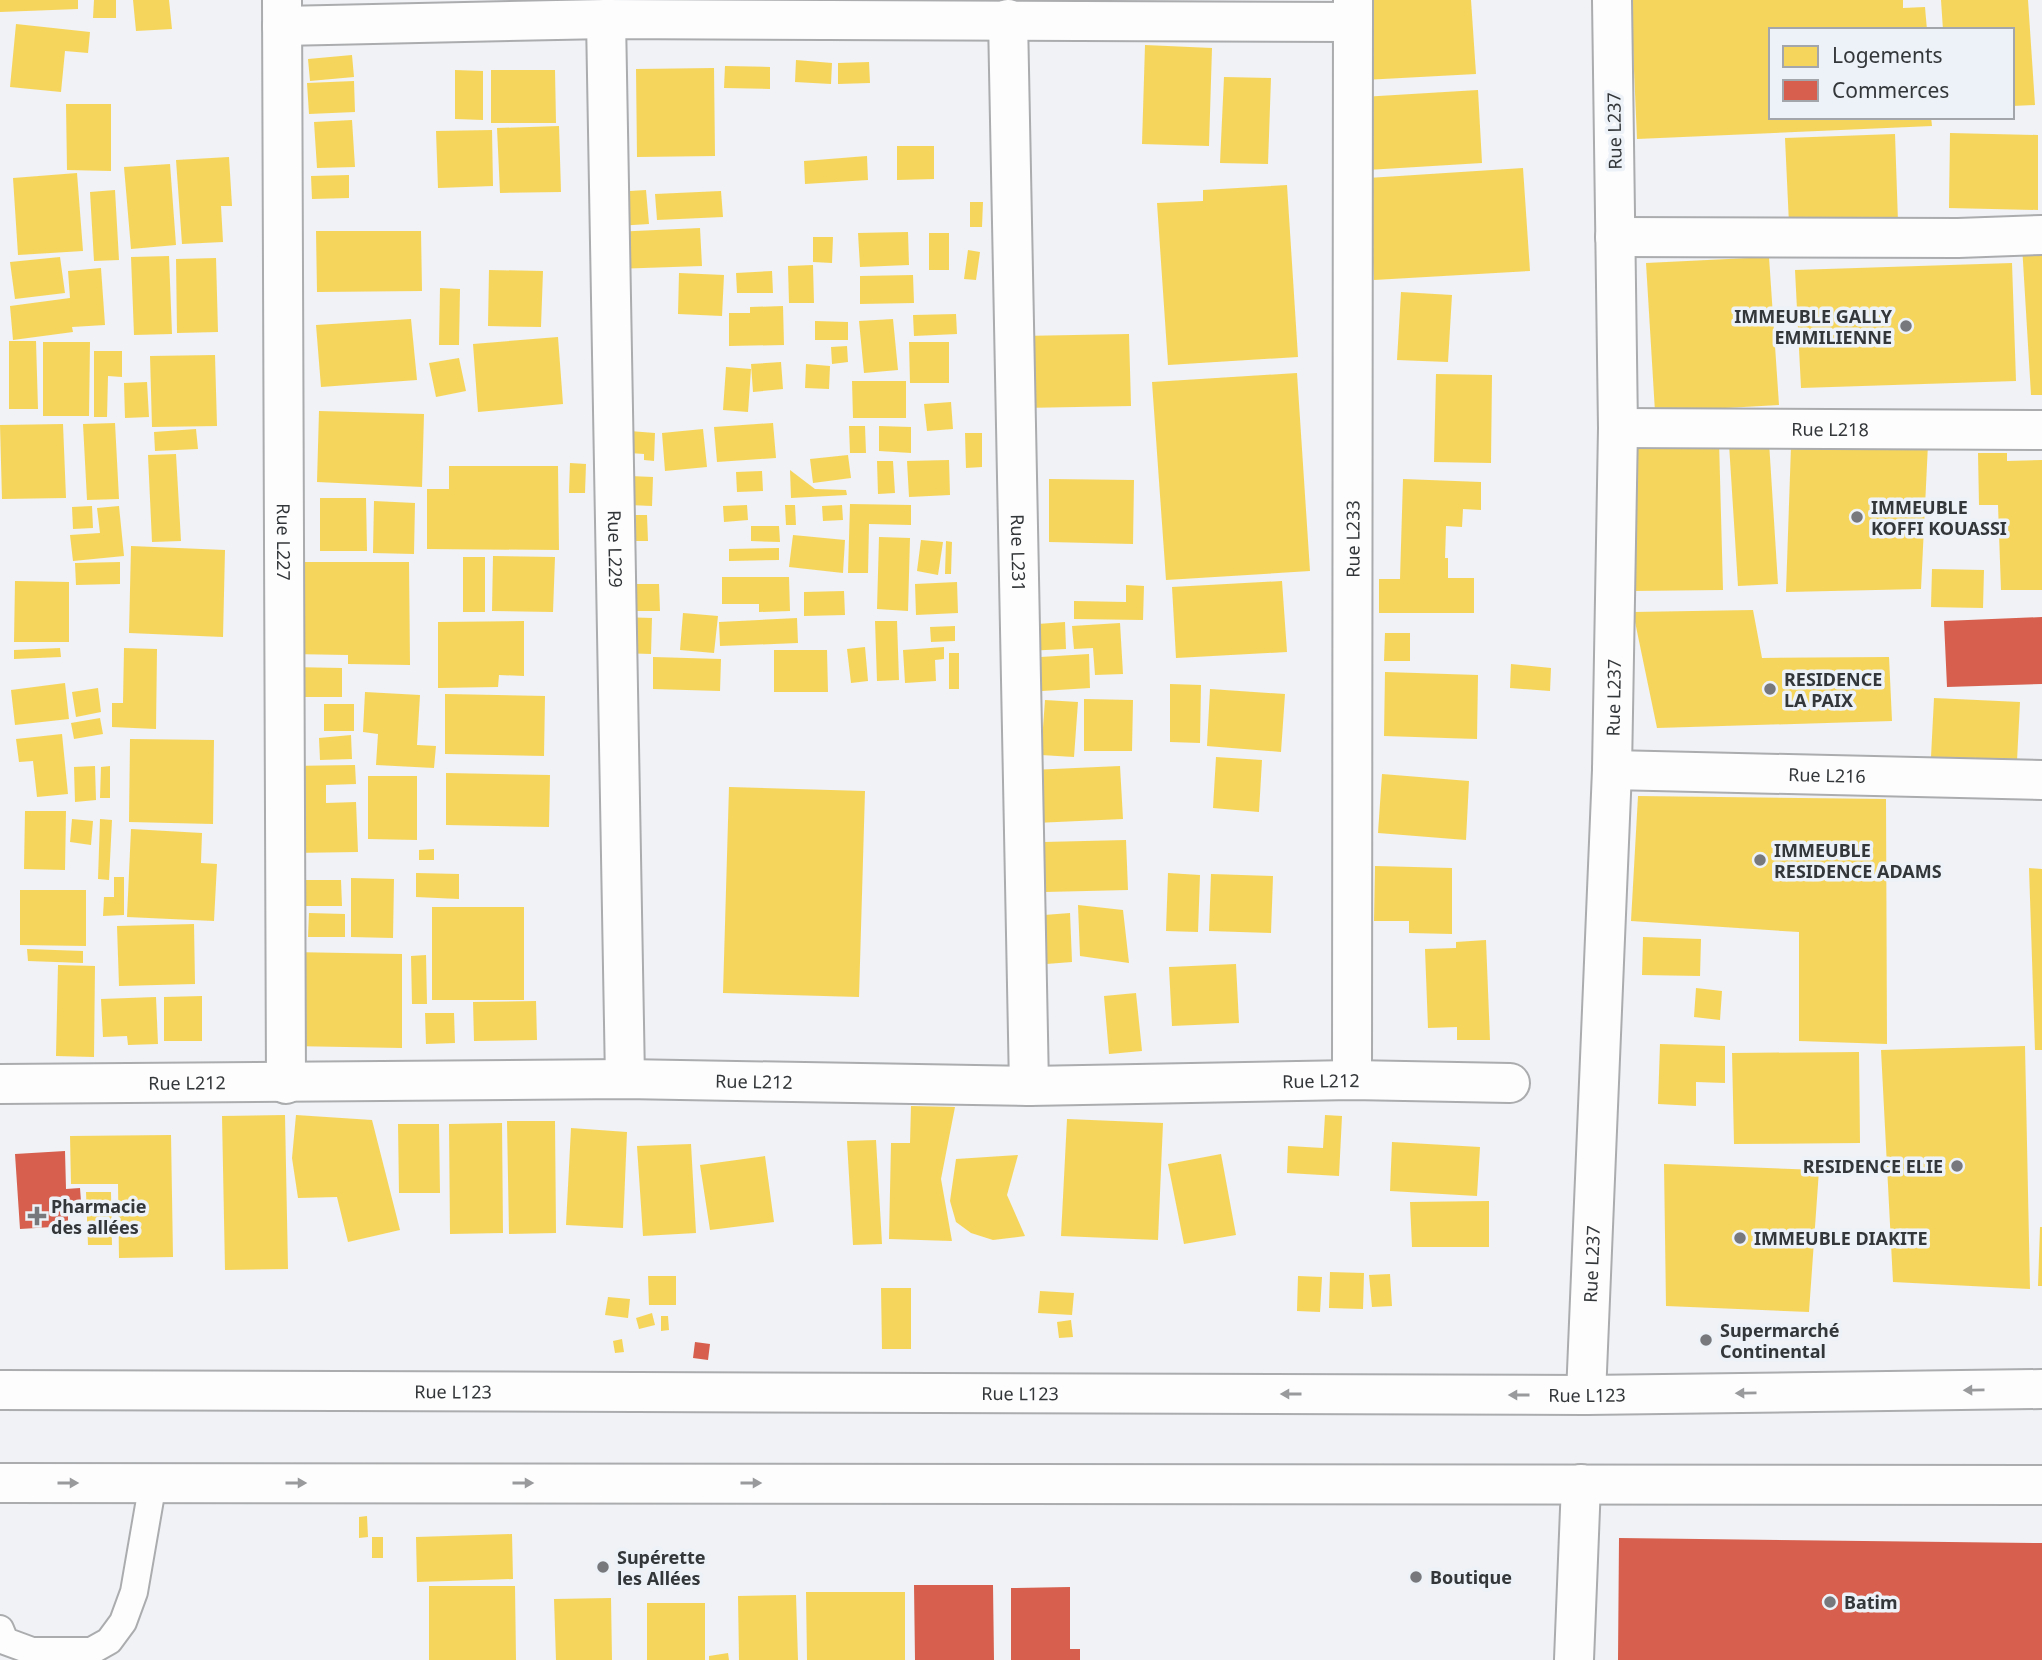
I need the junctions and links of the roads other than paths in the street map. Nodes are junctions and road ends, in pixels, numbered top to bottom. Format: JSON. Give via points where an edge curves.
{"nodes":[{"id":1,"x":1612,"y":0,"type":"edge"},
{"id":2,"x":1353,"y":11,"type":"edge"},
{"id":3,"x":282,"y":13,"type":"edge"},
{"id":4,"x":606,"y":19,"type":"junction"},
{"id":5,"x":1008,"y":19,"type":"junction"},
{"id":6,"x":2042,"y":235,"type":"edge"},
{"id":7,"x":1615,"y":237,"type":"junction"},
{"id":8,"x":1618,"y":428,"type":"junction"},
{"id":9,"x":2042,"y":430,"type":"edge"},
{"id":10,"x":1612,"y":770,"type":"junction"},
{"id":11,"x":2042,"y":780,"type":"edge"},
{"id":12,"x":625,"y":1079,"type":"junction"},
{"id":13,"x":1352,"y":1080,"type":"junction"},
{"id":14,"x":1510,"y":1083,"type":"dead end"},
{"id":15,"x":0,"y":1084,"type":"edge"},
{"id":16,"x":286,"y":1084,"type":"junction"},
{"id":17,"x":1029,"y":1086,"type":"junction"},
{"id":18,"x":2042,"y":1389,"type":"edge"},
{"id":19,"x":0,"y":1390,"type":"edge"},
{"id":20,"x":1586,"y":1395,"type":"junction"},
{"id":21,"x":153,"y":1482,"type":"junction"},
{"id":22,"x":0,"y":1483,"type":"edge"},
{"id":23,"x":1581,"y":1484,"type":"junction"},
{"id":24,"x":2042,"y":1485,"type":"edge"},
{"id":25,"x":0,"y":1629,"type":"edge"},
{"id":26,"x":1574,"y":1660,"type":"edge"}],
"edges":[{"from":1,"to":7,"type":"street","name":"Rue L237"},
{"from":2,"to":5,"type":"street"},
{"from":2,"to":13,"type":"street","name":"Rue L233"},
{"from":3,"to":4,"type":"street"},
{"from":3,"to":16,"type":"street","name":"Rue L227"},
{"from":4,"to":5,"type":"street"},
{"from":4,"to":12,"type":"street","name":"Rue L229"},
{"from":5,"to":17,"type":"street","name":"Rue L231"},
{"from":6,"to":7,"type":"street"},
{"from":7,"to":8,"type":"street","name":"Rue L237"},
{"from":8,"to":9,"type":"street","name":"Rue L218"},
{"from":8,"to":10,"type":"street","name":"Rue L237"},
{"from":10,"to":11,"type":"street","name":"Rue L216"},
{"from":10,"to":20,"type":"street","name":"Rue L237"},
{"from":12,"to":16,"type":"street","name":"Rue L212"},
{"from":12,"to":17,"type":"street","name":"Rue L212"},
{"from":13,"to":14,"type":"street","name":"Rue L212"},
{"from":13,"to":17,"type":"street","name":"Rue L212"},
{"from":15,"to":16,"type":"street","name":"Rue L212"},
{"from":18,"to":20,"type":"street","name":"Rue L123","one_way":true},
{"from":20,"to":19,"type":"street","name":"Rue L123","one_way":true},
{"from":22,"to":21,"type":"street","one_way":true},
{"from":21,"to":23,"type":"street","one_way":true},
{"from":21,"to":25,"type":"lane","via":[[134,1591],[123,1622],[109,1641],[91,1651],[32,1651],[5,1642]]},
{"from":23,"to":24,"type":"street"},
{"from":23,"to":26,"type":"street"}]}
